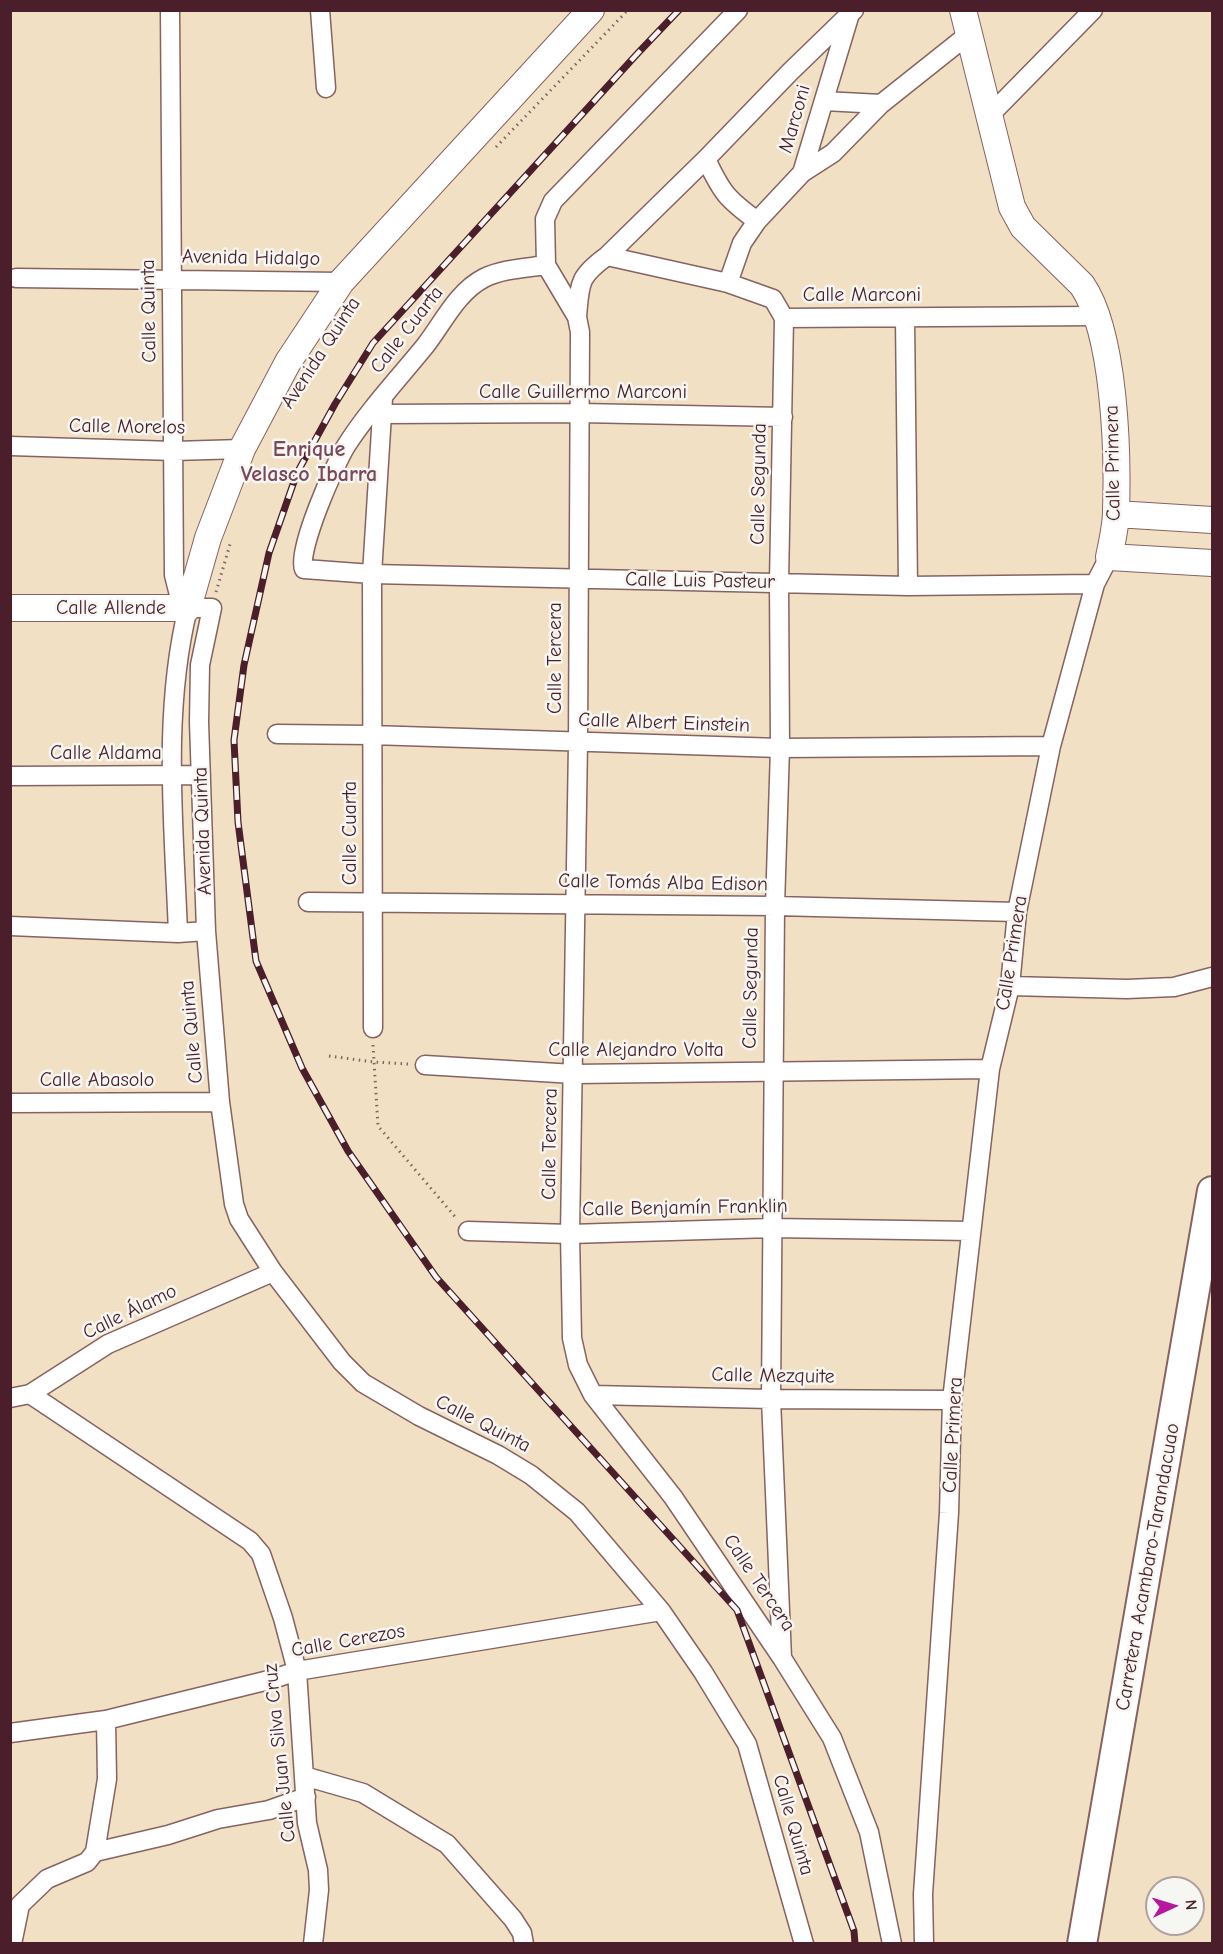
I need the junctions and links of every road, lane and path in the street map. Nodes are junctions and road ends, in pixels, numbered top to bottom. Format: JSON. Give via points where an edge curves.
{"nodes":[{"id":1,"x":170,"y":10,"type":"edge"},
{"id":2,"x":320,"y":10,"type":"edge"},
{"id":3,"x":586,"y":10,"type":"edge"},
{"id":4,"x":628,"y":10,"type":"edge"},
{"id":5,"x":738,"y":10,"type":"edge"},
{"id":6,"x":1093,"y":10,"type":"edge"},
{"id":7,"x":591,"y":11,"type":"edge"},
{"id":8,"x":851,"y":13,"type":"edge"},
{"id":9,"x":966,"y":22,"type":"edge"},
{"id":10,"x":326,"y":88,"type":"dead end"},
{"id":11,"x":824,"y":101,"type":"junction"},
{"id":12,"x":881,"y":104,"type":"junction"},
{"id":13,"x":990,"y":115,"type":"junction"},
{"id":14,"x":493,"y":150,"type":"dead end"},
{"id":15,"x":706,"y":159,"type":"junction"},
{"id":16,"x":802,"y":173,"type":"junction"},
{"id":17,"x":757,"y":221,"type":"junction"},
{"id":18,"x":607,"y":256,"type":"junction"},
{"id":19,"x":546,"y":265,"type":"junction"},
{"id":20,"x":16,"y":278,"type":"dead end"},
{"id":21,"x":171,"y":279,"type":"junction"},
{"id":22,"x":341,"y":282,"type":"junction"},
{"id":23,"x":728,"y":283,"type":"junction"},
{"id":24,"x":1098,"y":316,"type":"junction"},
{"id":25,"x":577,"y":317,"type":"junction"},
{"id":26,"x":784,"y":318,"type":"junction"},
{"id":27,"x":905,"y":318,"type":"junction"},
{"id":28,"x":382,"y":406,"type":"junction"},
{"id":29,"x":580,"y":412,"type":"junction"},
{"id":30,"x":783,"y":417,"type":"junction"},
{"id":31,"x":10,"y":446,"type":"edge"},
{"id":32,"x":242,"y":449,"type":"junction"},
{"id":33,"x":174,"y":451,"type":"junction"},
{"id":34,"x":1116,"y":513,"type":"junction"},
{"id":35,"x":1212,"y":520,"type":"edge"},
{"id":36,"x":234,"y":531,"type":"dead end"},
{"id":37,"x":1109,"y":557,"type":"junction"},
{"id":38,"x":1212,"y":563,"type":"edge"},
{"id":39,"x":372,"y":574,"type":"junction"},
{"id":40,"x":578,"y":579,"type":"junction"},
{"id":41,"x":779,"y":582,"type":"junction"},
{"id":42,"x":1095,"y":584,"type":"junction"},
{"id":43,"x":908,"y":586,"type":"junction"},
{"id":44,"x":10,"y":608,"type":"edge"},
{"id":45,"x":200,"y":608,"type":"junction"},
{"id":46,"x":277,"y":735,"type":"dead end"},
{"id":47,"x":371,"y":735,"type":"junction"},
{"id":48,"x":578,"y":743,"type":"junction"},
{"id":49,"x":1051,"y":746,"type":"junction"},
{"id":50,"x":780,"y":748,"type":"junction"},
{"id":51,"x":172,"y":775,"type":"junction"},
{"id":52,"x":201,"y":775,"type":"junction"},
{"id":53,"x":10,"y":776,"type":"edge"},
{"id":54,"x":308,"y":902,"type":"dead end"},
{"id":55,"x":373,"y":902,"type":"junction"},
{"id":56,"x":576,"y":904,"type":"junction"},
{"id":57,"x":775,"y":906,"type":"junction"},
{"id":58,"x":1017,"y":912,"type":"junction"},
{"id":59,"x":10,"y":926,"type":"edge"},
{"id":60,"x":206,"y":932,"type":"junction"},
{"id":61,"x":178,"y":933,"type":"junction"},
{"id":62,"x":1212,"y":977,"type":"edge"},
{"id":63,"x":1010,"y":986,"type":"junction"},
{"id":64,"x":373,"y":1028,"type":"joint"},
{"id":65,"x":329,"y":1056,"type":"dead end"},
{"id":66,"x":374,"y":1062,"type":"junction"},
{"id":67,"x":425,"y":1065,"type":"joint"},
{"id":68,"x":990,"y":1069,"type":"junction"},
{"id":69,"x":773,"y":1072,"type":"junction"},
{"id":70,"x":574,"y":1074,"type":"junction"},
{"id":71,"x":220,"y":1102,"type":"junction"},
{"id":72,"x":10,"y":1103,"type":"edge"},
{"id":73,"x":1212,"y":1191,"type":"edge"},
{"id":74,"x":772,"y":1228,"type":"junction"},
{"id":75,"x":468,"y":1231,"type":"joint"},
{"id":76,"x":971,"y":1231,"type":"junction"},
{"id":77,"x":570,"y":1234,"type":"junction"},
{"id":78,"x":273,"y":1272,"type":"junction"},
{"id":79,"x":30,"y":1394,"type":"junction"},
{"id":80,"x":593,"y":1395,"type":"junction"},
{"id":81,"x":10,"y":1398,"type":"edge"},
{"id":82,"x":771,"y":1399,"type":"junction"},
{"id":83,"x":952,"y":1400,"type":"junction"},
{"id":84,"x":662,"y":1611,"type":"junction"},
{"id":85,"x":782,"y":1658,"type":"junction"},
{"id":86,"x":297,"y":1671,"type":"junction"},
{"id":87,"x":106,"y":1720,"type":"junction"},
{"id":88,"x":10,"y":1732,"type":"edge"},
{"id":89,"x":304,"y":1776,"type":"junction"},
{"id":90,"x":306,"y":1797,"type":"junction"},
{"id":91,"x":95,"y":1852,"type":"junction"},
{"id":92,"x":12,"y":1944,"type":"edge"},
{"id":93,"x":313,"y":1944,"type":"edge"},
{"id":94,"x":524,"y":1944,"type":"edge"},
{"id":95,"x":804,"y":1944,"type":"edge"},
{"id":96,"x":892,"y":1944,"type":"edge"},
{"id":97,"x":924,"y":1944,"type":"edge"},
{"id":98,"x":1082,"y":1944,"type":"edge"}],
"edges":[{"from":1,"to":21,"type":"street","name":"Calle Quinta"},
{"from":2,"to":10,"type":"street"},
{"from":3,"to":7,"type":"street"},
{"from":4,"to":14,"type":"path"},
{"from":5,"to":19,"type":"street","via":[[553,201],[545,219]]},
{"from":6,"to":13,"type":"street"},
{"from":7,"to":22,"type":"street","name":"Avenida Quinta"},
{"from":8,"to":11,"type":"street","name":"Marconi"},
{"from":8,"to":15,"type":"street","name":"Marconi"},
{"from":9,"to":12,"type":"street"},
{"from":9,"to":13,"type":"street","name":"Calle Primera"},
{"from":11,"to":12,"type":"street"},
{"from":11,"to":16,"type":"street","name":"Marconi"},
{"from":12,"to":16,"type":"street","via":[[833,153]]},
{"from":13,"to":24,"type":"street","name":"Calle Primera","via":[[1017,218],[1082,285]]},
{"from":15,"to":17,"type":"street","via":[[719,188]]},
{"from":15,"to":18,"type":"street","name":"Marconi"},
{"from":16,"to":17,"type":"street","name":"Marconi"},
{"from":17,"to":23,"type":"street","name":"Marconi","via":[[742,243]]},
{"from":18,"to":23,"type":"street","name":"Calle Marconi"},
{"from":18,"to":25,"type":"street","name":"Marconi","via":[[580,283]]},
{"from":19,"to":25,"type":"street","name":"Calle Tercera"},
{"from":19,"to":28,"type":"street","name":"Calle Cuarta","via":[[483,278],[459,297]]},
{"from":20,"to":21,"type":"street","name":"Avenida Hidalgo"},
{"from":21,"to":22,"type":"street","name":"Avenida Hidalgo"},
{"from":21,"to":33,"type":"street","name":"Calle Quinta"},
{"from":22,"to":32,"type":"street","name":"Avenida Quinta","via":[[288,362]]},
{"from":23,"to":26,"type":"street","name":"Calle Marconi","via":[[773,299]]},
{"from":24,"to":27,"type":"street","name":"Calle Marconi"},
{"from":24,"to":34,"type":"street","name":"Calle Primera","via":[[1113,408]]},
{"from":25,"to":29,"type":"street","name":"Calle Tercera"},
{"from":26,"to":27,"type":"street","name":"Calle Marconi"},
{"from":26,"to":30,"type":"street","name":"Calle Segunda"},
{"from":27,"to":43,"type":"street"},
{"from":28,"to":29,"type":"street","name":"Calle Guillermo Marconi"},
{"from":28,"to":39,"type":"street","name":"Calle Cuarta"},
{"from":28,"to":39,"type":"street","name":"Calle Luis Pasteur","via":[[345,447],[302,557],[304,569]]},
{"from":29,"to":30,"type":"street","name":"Calle Guillermo Marconi"},
{"from":29,"to":40,"type":"street","name":"Calle Tercera"},
{"from":30,"to":41,"type":"street","name":"Calle Segunda"},
{"from":31,"to":33,"type":"street","name":"Calle Morelos"},
{"from":32,"to":33,"type":"street","name":"Calle Morelos"},
{"from":32,"to":45,"type":"street","name":"Avenida Quinta","via":[[208,538]]},
{"from":33,"to":45,"type":"street","name":"Calle Quinta","via":[[174,576],[178,591]]},
{"from":34,"to":35,"type":"street"},
{"from":34,"to":37,"type":"street","name":"Calle Primera"},
{"from":36,"to":45,"type":"path"},
{"from":37,"to":38,"type":"street"},
{"from":37,"to":42,"type":"street","name":"Calle Primera"},
{"from":39,"to":40,"type":"street","name":"Calle Luis Pasteur"},
{"from":39,"to":47,"type":"street","name":"Calle Cuarta"},
{"from":40,"to":41,"type":"street","name":"Calle Luis Pasteur"},
{"from":40,"to":48,"type":"street","name":"Calle Tercera"},
{"from":41,"to":43,"type":"street","name":"Calle Luis Pasteur"},
{"from":41,"to":50,"type":"street","name":"Calle Segunda"},
{"from":42,"to":43,"type":"street","name":"Calle Luis Pasteur"},
{"from":42,"to":49,"type":"street","name":"Calle Primera"},
{"from":44,"to":45,"type":"street","name":"Calle Allende"},
{"from":45,"to":51,"type":"street","name":"Avenida Quinta","via":[[182,634],[175,690]]},
{"from":45,"to":52,"type":"street","name":"Avenida Quinta"},
{"from":46,"to":47,"type":"street","name":"Calle Albert Einstein"},
{"from":47,"to":48,"type":"street","name":"Calle Albert Einstein"},
{"from":47,"to":55,"type":"street","name":"Calle Cuarta"},
{"from":48,"to":50,"type":"street","name":"Calle Albert Einstein"},
{"from":48,"to":56,"type":"street","name":"Calle Tercera"},
{"from":49,"to":50,"type":"street","name":"Calle Albert Einstein"},
{"from":49,"to":58,"type":"street","name":"Calle Primera"},
{"from":50,"to":57,"type":"street","name":"Calle Segunda"},
{"from":51,"to":52,"type":"street","name":"Calle Aldama"},
{"from":51,"to":53,"type":"street","name":"Calle Aldama"},
{"from":51,"to":61,"type":"street","name":"Avenida Quinta"},
{"from":52,"to":60,"type":"street","name":"Avenida Quinta"},
{"from":54,"to":55,"type":"street","name":"Calle Tomás Alba Edison"},
{"from":55,"to":56,"type":"street","name":"Calle Tomás Alba Edison"},
{"from":55,"to":64,"type":"street","name":"Calle Cuarta"},
{"from":56,"to":57,"type":"street","name":"Calle Tomás Alba Edison"},
{"from":56,"to":70,"type":"street","name":"Calle Tercera"},
{"from":57,"to":58,"type":"street","name":"Calle Tomás Alba Edison"},
{"from":57,"to":69,"type":"street","name":"Calle Segunda"},
{"from":58,"to":63,"type":"street","name":"Calle Primera"},
{"from":59,"to":61,"type":"street"},
{"from":60,"to":61,"type":"street"},
{"from":60,"to":71,"type":"street","name":"Calle Quinta"},
{"from":62,"to":63,"type":"street","via":[[1174,987]]},
{"from":63,"to":68,"type":"street","name":"Calle Primera"},
{"from":64,"to":66,"type":"path"},
{"from":65,"to":66,"type":"path"},
{"from":66,"to":67,"type":"path"},
{"from":66,"to":75,"type":"path","via":[[378,1126]]},
{"from":67,"to":70,"type":"street","name":"Calle Alejandro Volta"},
{"from":68,"to":69,"type":"street","name":"Calle Alejandro Volta"},
{"from":68,"to":76,"type":"street","name":"Calle Primera"},
{"from":69,"to":70,"type":"street","name":"Calle Alejandro Volta"},
{"from":69,"to":74,"type":"street","name":"Calle Segunda"},
{"from":70,"to":77,"type":"street","name":"Calle Tercera"},
{"from":71,"to":72,"type":"street","name":"Calle Abasolo"},
{"from":71,"to":78,"type":"street","name":"Calle Quinta","via":[[234,1204],[239,1219]]},
{"from":73,"to":98,"type":"main road","name":"Carretera Acambaro-Tarandacuao"},
{"from":74,"to":76,"type":"street","name":"Calle Benjamín Franklin"},
{"from":74,"to":77,"type":"street","name":"Calle Benjamín Franklin"},
{"from":74,"to":82,"type":"street","name":"Calle Segunda"},
{"from":75,"to":77,"type":"street","name":"Calle Benjamín Franklin"},
{"from":76,"to":83,"type":"street","name":"Calle Primera"},
{"from":77,"to":80,"type":"street","name":"Calle Tercera","via":[[572,1338],[578,1365]]},
{"from":78,"to":79,"type":"street","name":"Calle Álamo","via":[[108,1344]]},
{"from":78,"to":84,"type":"street","name":"Calle Quinta","via":[[342,1362],[363,1383],[531,1475],[577,1512]]},
{"from":79,"to":81,"type":"street","name":"Calle Álamo"},
{"from":79,"to":86,"type":"street","name":"Calle Juan Silva Cruz","via":[[250,1541],[261,1554]]},
{"from":80,"to":82,"type":"street","name":"Calle Mezquite"},
{"from":80,"to":85,"type":"street","name":"Calle Tercera","via":[[673,1497]]},
{"from":82,"to":83,"type":"street","name":"Calle Mezquite"},
{"from":82,"to":85,"type":"street","name":"Calle Segunda"},
{"from":83,"to":97,"type":"street","name":"Calle Primera","via":[[949,1513],[923,1894]]},
{"from":84,"to":86,"type":"street","name":"Calle Cerezos"},
{"from":84,"to":95,"type":"street","name":"Calle Quinta","via":[[747,1744]]},
{"from":85,"to":96,"type":"street","name":"Calle Tercera","via":[[832,1738],[869,1832]]},
{"from":86,"to":87,"type":"street","name":"Calle Cerezos"},
{"from":86,"to":89,"type":"street","name":"Calle Juan Silva Cruz"},
{"from":87,"to":88,"type":"street","name":"Calle Cerezos"},
{"from":87,"to":91,"type":"street","via":[[107,1779]]},
{"from":89,"to":90,"type":"street","name":"Calle Juan Silva Cruz"},
{"from":89,"to":94,"type":"street","via":[[363,1793],[447,1844],[513,1919]]},
{"from":90,"to":91,"type":"street","via":[[269,1810],[218,1819]]},
{"from":90,"to":93,"type":"street","name":"Calle Juan Silva Cruz","via":[[319,1890]]},
{"from":91,"to":92,"type":"street","via":[[87,1862],[47,1879],[20,1905]]}]}
